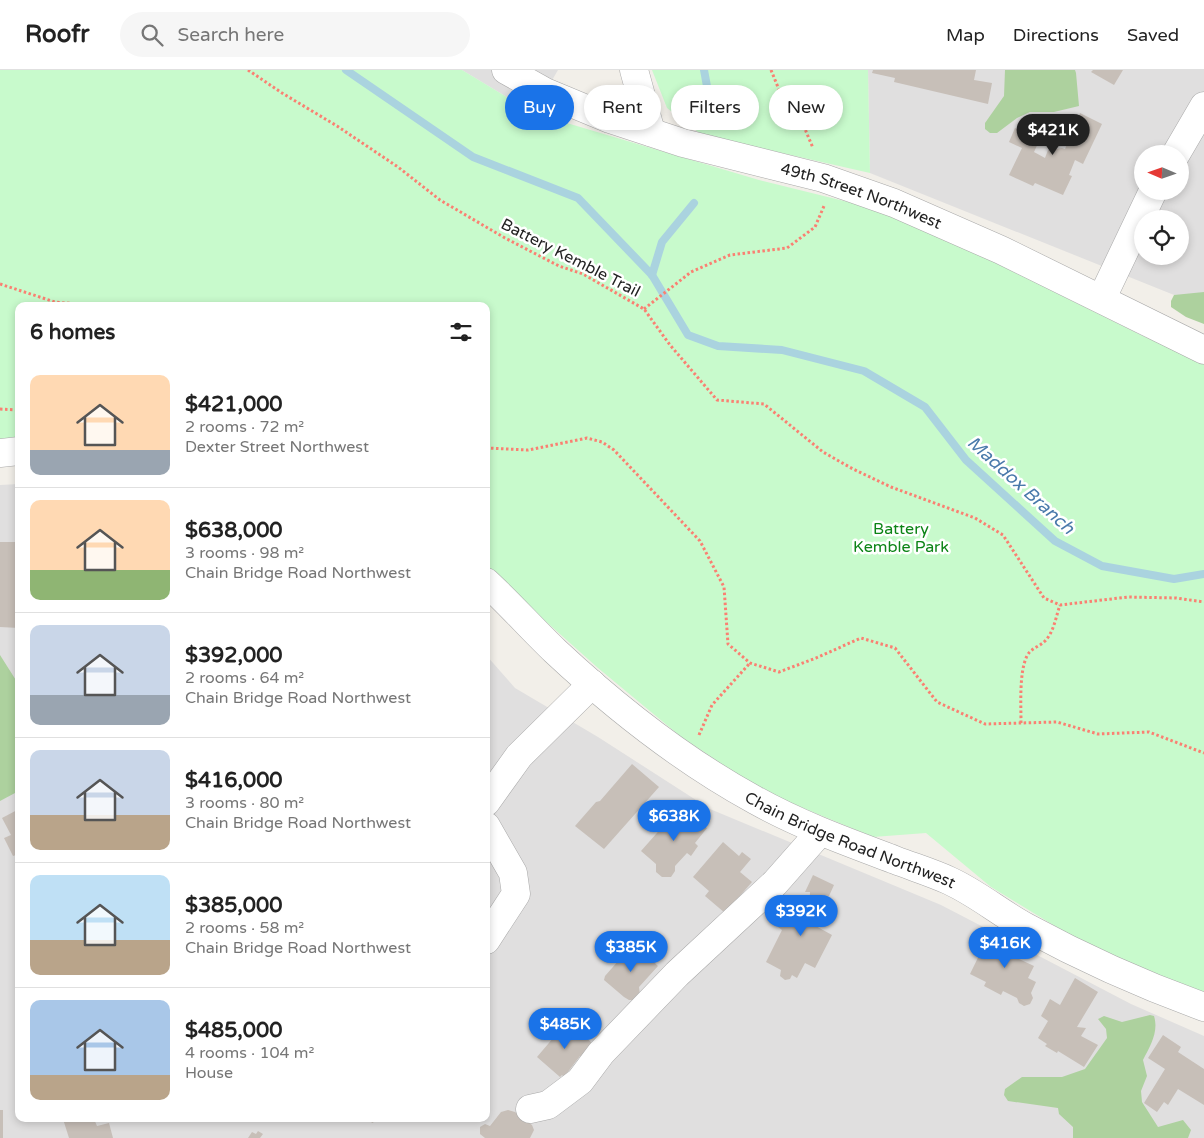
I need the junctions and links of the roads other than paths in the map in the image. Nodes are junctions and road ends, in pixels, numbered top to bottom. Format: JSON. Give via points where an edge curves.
{"nodes":[{"id":1,"x":506,"y":70,"type":"edge"},
{"id":2,"x":634,"y":70,"type":"edge"},
{"id":3,"x":1204,"y":106,"type":"edge"},
{"id":4,"x":651,"y":132,"type":"junction"},
{"id":5,"x":1181,"y":145,"type":"edge"},
{"id":6,"x":1149,"y":200,"type":"edge"},
{"id":7,"x":1102,"y":298,"type":"junction"},
{"id":8,"x":1204,"y":350,"type":"edge"},
{"id":9,"x":15,"y":451,"type":"edge"},
{"id":10,"x":0,"y":453,"type":"edge"},
{"id":11,"x":490,"y":586,"type":"edge"},
{"id":12,"x":592,"y":684,"type":"junction"},
{"id":13,"x":490,"y":796,"type":"edge"},
{"id":14,"x":820,"y":832,"type":"junction"},
{"id":15,"x":490,"y":833,"type":"edge"},
{"id":16,"x":490,"y":934,"type":"edge"},
{"id":17,"x":1204,"y":1007,"type":"edge"},
{"id":18,"x":530,"y":1109,"type":"dead end"}],
"edges":[{"from":1,"to":4,"type":"street","name":"49th Street Northwest","via":[[584,109]]},
{"from":2,"to":4,"type":"street"},
{"from":3,"to":5,"type":"street"},
{"from":4,"to":7,"type":"street","name":"49th Street Northwest","via":[[682,143],[823,178],[894,203]]},
{"from":6,"to":7,"type":"street"},
{"from":7,"to":8,"type":"street","name":"49th Street Northwest"},
{"from":9,"to":10,"type":"street"},
{"from":11,"to":12,"type":"street","name":"Chain Bridge Road Northwest"},
{"from":12,"to":13,"type":"street","via":[[519,756]]},
{"from":12,"to":14,"type":"street","name":"Chain Bridge Road Northwest","via":[[688,760],[756,801]]},
{"from":14,"to":17,"type":"street","name":"Chain Bridge Road Northwest","via":[[949,881],[1082,956]]},
{"from":14,"to":18,"type":"street","via":[[775,883],[677,974],[601,1053],[580,1081],[548,1105]]},
{"from":15,"to":16,"type":"street","via":[[513,873],[516,894]]}]}
